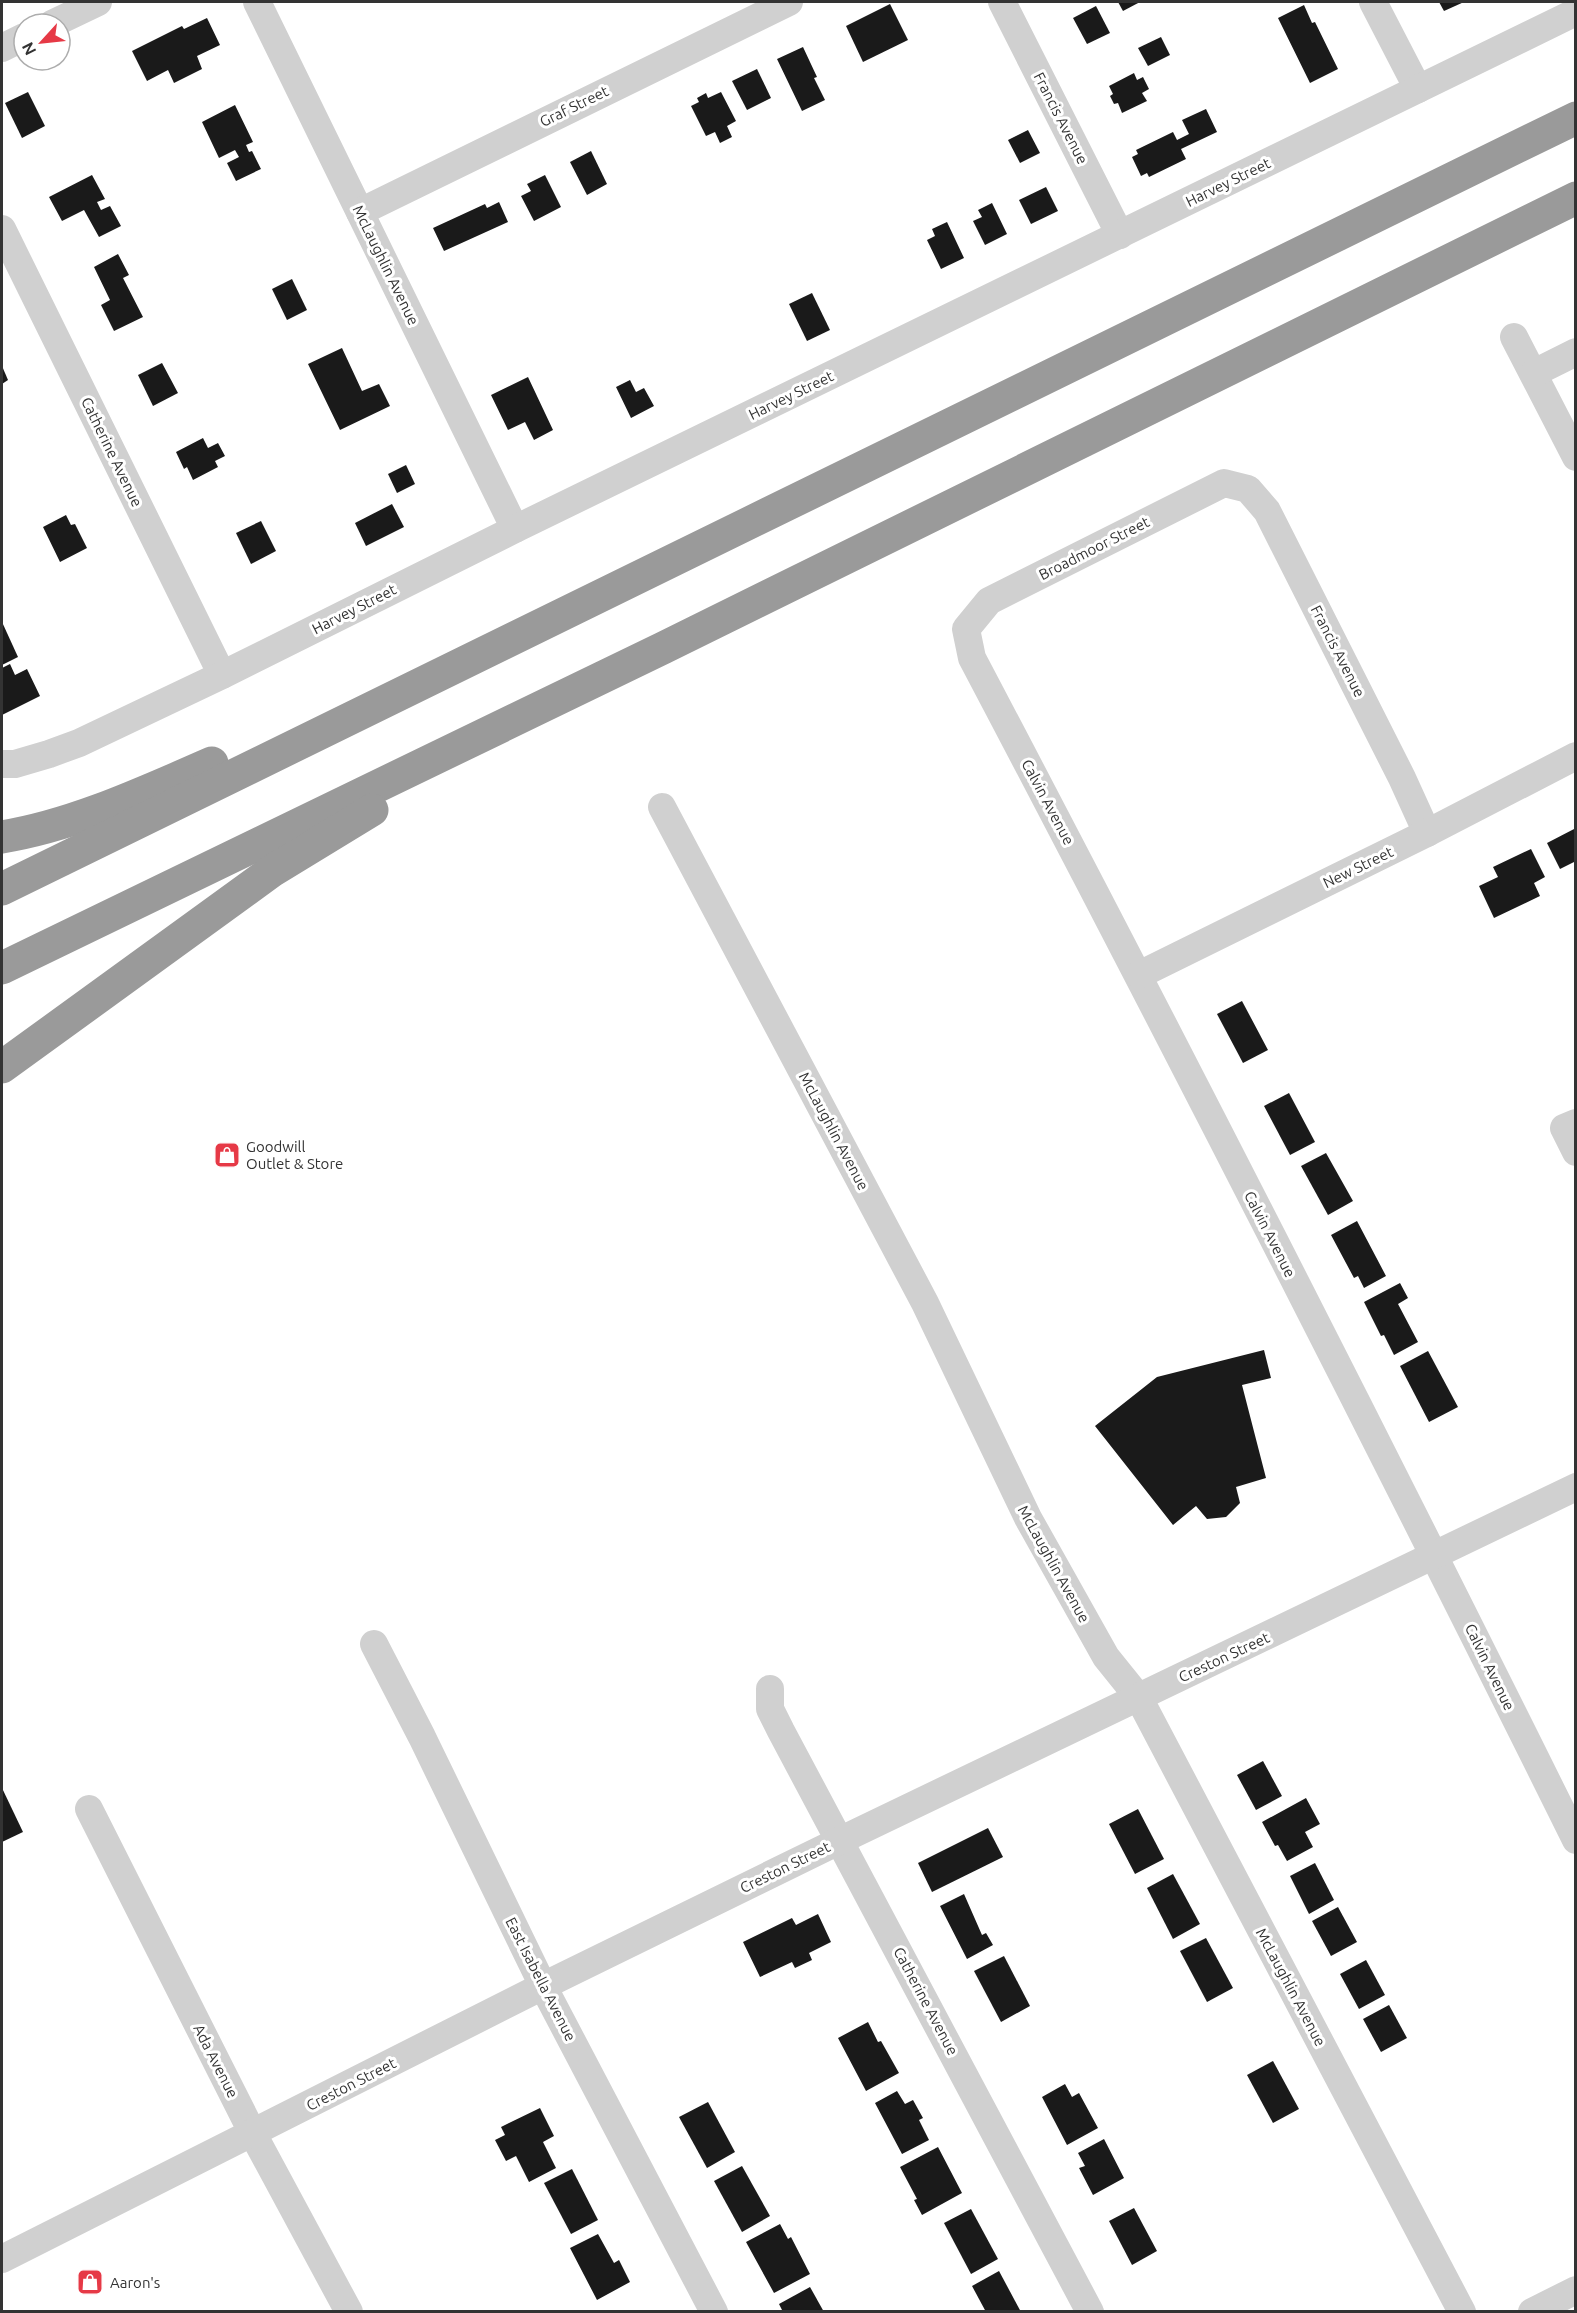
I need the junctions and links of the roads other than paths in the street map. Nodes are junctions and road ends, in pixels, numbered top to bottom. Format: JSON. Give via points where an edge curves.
{"nodes":[{"id":1,"x":98,"y":2,"type":"edge"},
{"id":2,"x":257,"y":2,"type":"edge"},
{"id":3,"x":789,"y":2,"type":"edge"},
{"id":4,"x":1002,"y":2,"type":"edge"},
{"id":5,"x":1374,"y":2,"type":"edge"},
{"id":6,"x":1575,"y":12,"type":"edge"},
{"id":7,"x":72,"y":14,"type":"edge"},
{"id":8,"x":1418,"y":89,"type":"junction"},
{"id":9,"x":1575,"y":118,"type":"edge"},
{"id":10,"x":1575,"y":198,"type":"edge"},
{"id":11,"x":360,"y":212,"type":"junction"},
{"id":12,"x":2,"y":229,"type":"edge"},
{"id":13,"x":1120,"y":235,"type":"junction"},
{"id":14,"x":1514,"y":337,"type":"dead end"},
{"id":15,"x":1575,"y":352,"type":"edge"},
{"id":16,"x":1534,"y":374,"type":"junction"},
{"id":17,"x":1575,"y":457,"type":"edge"},
{"id":18,"x":1233,"y":485,"type":"joint"},
{"id":19,"x":515,"y":529,"type":"junction"},
{"id":20,"x":966,"y":629,"type":"joint"},
{"id":21,"x":516,"y":637,"type":"junction"},
{"id":22,"x":222,"y":675,"type":"junction"},
{"id":23,"x":547,"y":704,"type":"junction"},
{"id":24,"x":1575,"y":756,"type":"edge"},
{"id":25,"x":2,"y":764,"type":"edge"},
{"id":26,"x":662,"y":807,"type":"dead end"},
{"id":27,"x":1427,"y":833,"type":"junction"},
{"id":28,"x":2,"y":837,"type":"edge"},
{"id":29,"x":2,"y":889,"type":"edge"},
{"id":30,"x":2,"y":968,"type":"edge"},
{"id":31,"x":1139,"y":975,"type":"junction"},
{"id":32,"x":2,"y":1067,"type":"edge"},
{"id":33,"x":1575,"y":1487,"type":"edge"},
{"id":34,"x":1435,"y":1556,"type":"junction"},
{"id":35,"x":374,"y":1644,"type":"dead end"},
{"id":36,"x":770,"y":1689,"type":"dead end"},
{"id":37,"x":1139,"y":1698,"type":"junction"},
{"id":38,"x":89,"y":1809,"type":"dead end"},
{"id":39,"x":841,"y":1840,"type":"junction"},
{"id":40,"x":1575,"y":1840,"type":"edge"},
{"id":41,"x":543,"y":1986,"type":"junction"},
{"id":42,"x":253,"y":2134,"type":"junction"},
{"id":43,"x":2,"y":2259,"type":"edge"},
{"id":44,"x":1575,"y":2290,"type":"edge"},
{"id":45,"x":349,"y":2312,"type":"edge"},
{"id":46,"x":714,"y":2312,"type":"edge"},
{"id":47,"x":1090,"y":2312,"type":"edge"},
{"id":48,"x":1462,"y":2312,"type":"edge"},
{"id":49,"x":1532,"y":2312,"type":"edge"}],
"edges":[{"from":1,"to":7,"type":"street"},
{"from":2,"to":11,"type":"street","name":"McLaughlin Avenue"},
{"from":3,"to":11,"type":"street","name":"Graf Street"},
{"from":4,"to":13,"type":"street","name":"Francis Avenue"},
{"from":5,"to":8,"type":"street"},
{"from":6,"to":8,"type":"street","name":"Harvey Street"},
{"from":8,"to":13,"type":"street","name":"Harvey Street"},
{"from":9,"to":21,"type":"highway"},
{"from":10,"to":23,"type":"highway"},
{"from":11,"to":19,"type":"street","name":"McLaughlin Avenue"},
{"from":12,"to":22,"type":"street","name":"Catherine Avenue"},
{"from":13,"to":19,"type":"street","name":"Harvey Street"},
{"from":14,"to":16,"type":"street"},
{"from":15,"to":16,"type":"street"},
{"from":16,"to":17,"type":"street"},
{"from":18,"to":20,"type":"street","name":"Broadmoor Street","via":[[1224,483],[989,601]]},
{"from":18,"to":27,"type":"street","name":"Francis Avenue","via":[[1248,489],[1267,511]]},
{"from":19,"to":22,"type":"street","name":"Harvey Street"},
{"from":20,"to":31,"type":"street","name":"Calvin Avenue","via":[[972,658]]},
{"from":21,"to":28,"type":"highway","via":[[399,676],[132,797],[33,832]]},
{"from":21,"to":29,"type":"highway"},
{"from":22,"to":25,"type":"street","name":"Harvey Street","via":[[80,743],[15,764]]},
{"from":23,"to":30,"type":"highway"},
{"from":23,"to":32,"type":"highway","via":[[272,870]]},
{"from":24,"to":27,"type":"street","name":"New Street"},
{"from":26,"to":37,"type":"street","name":"McLaughlin Avenue","via":[[925,1303],[1028,1518],[1106,1657]]},
{"from":27,"to":31,"type":"street","name":"New Street"},
{"from":31,"to":34,"type":"street","name":"Calvin Avenue"},
{"from":33,"to":34,"type":"street","name":"Creston Street"},
{"from":34,"to":37,"type":"street","name":"Creston Street"},
{"from":34,"to":40,"type":"street","name":"Calvin Avenue"},
{"from":35,"to":41,"type":"street","name":"East Isabella Avenue"},
{"from":36,"to":39,"type":"street","name":"Catherine Avenue","via":[[770,1709]]},
{"from":37,"to":39,"type":"street","name":"Creston Street"},
{"from":37,"to":48,"type":"street","name":"McLaughlin Avenue"},
{"from":38,"to":42,"type":"street","name":"Ada Avenue"},
{"from":39,"to":41,"type":"street","name":"Creston Street"},
{"from":39,"to":47,"type":"street","name":"Catherine Avenue"},
{"from":41,"to":42,"type":"street","name":"Creston Street"},
{"from":41,"to":46,"type":"street","name":"East Isabella Avenue"},
{"from":42,"to":43,"type":"street","name":"Creston Street"},
{"from":42,"to":45,"type":"street","name":"Ada Avenue"},
{"from":44,"to":49,"type":"street"}]}
